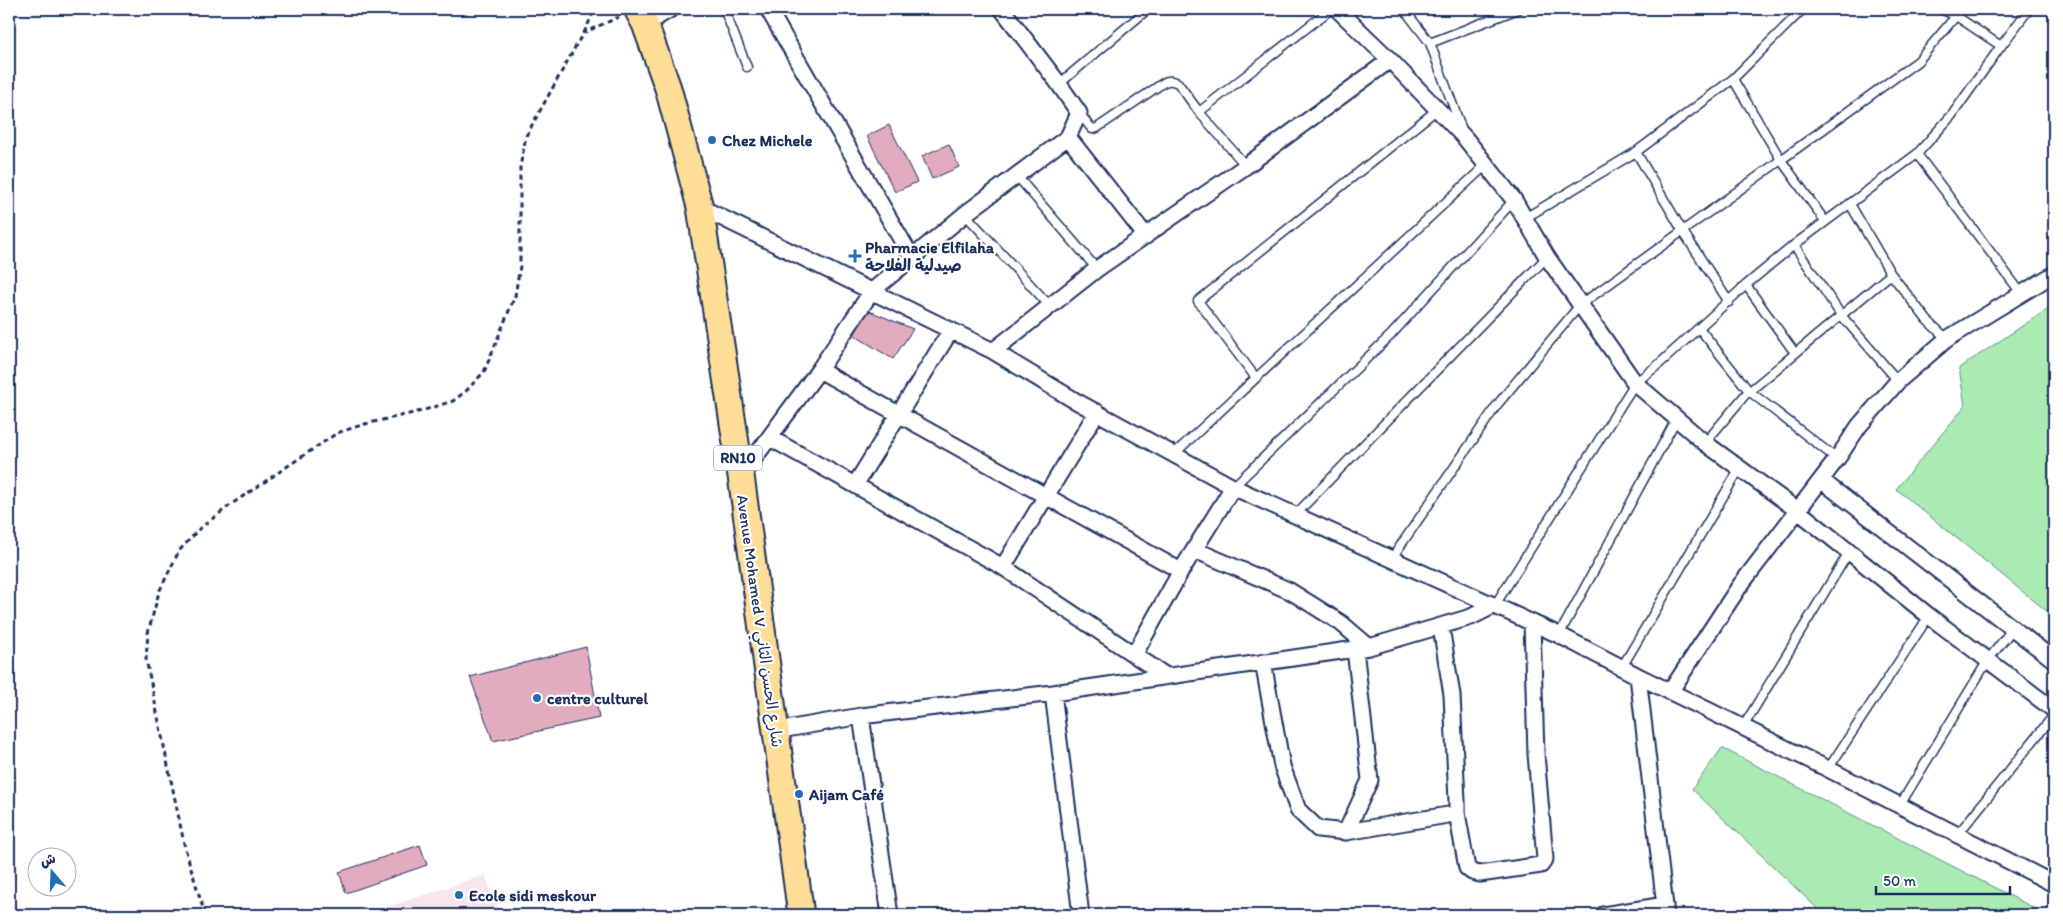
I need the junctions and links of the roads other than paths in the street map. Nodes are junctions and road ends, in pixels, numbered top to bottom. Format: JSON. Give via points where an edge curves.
{"nodes":[{"id":1,"x":671,"y":9,"type":"edge"},
{"id":2,"x":724,"y":9,"type":"edge"},
{"id":3,"x":768,"y":9,"type":"edge"},
{"id":4,"x":1002,"y":9,"type":"edge"},
{"id":5,"x":1148,"y":9,"type":"edge"},
{"id":6,"x":1330,"y":9,"type":"edge"},
{"id":7,"x":1337,"y":9,"type":"edge"},
{"id":8,"x":1404,"y":9,"type":"edge"},
{"id":9,"x":1518,"y":9,"type":"edge"},
{"id":10,"x":1803,"y":9,"type":"edge"},
{"id":11,"x":1941,"y":9,"type":"edge"},
{"id":12,"x":2029,"y":9,"type":"edge"},
{"id":13,"x":636,"y":15,"type":"edge"},
{"id":14,"x":1956,"y":16,"type":"junction"},
{"id":15,"x":1430,"y":43,"type":"junction"},
{"id":16,"x":2001,"y":46,"type":"junction"},
{"id":17,"x":1390,"y":60,"type":"junction"},
{"id":18,"x":747,"y":67,"type":"dead end"},
{"id":19,"x":1733,"y":79,"type":"junction"},
{"id":20,"x":1059,"y":84,"type":"junction"},
{"id":21,"x":1439,"y":108,"type":"junction"},
{"id":22,"x":1199,"y":112,"type":"junction"},
{"id":23,"x":1079,"y":113,"type":"junction"},
{"id":24,"x":1068,"y":137,"type":"junction"},
{"id":25,"x":1465,"y":138,"type":"junction"},
{"id":26,"x":1636,"y":152,"type":"junction"},
{"id":27,"x":1917,"y":154,"type":"junction"},
{"id":28,"x":1781,"y":160,"type":"junction"},
{"id":29,"x":1486,"y":165,"type":"junction"},
{"id":30,"x":1246,"y":166,"type":"junction"},
{"id":31,"x":1016,"y":175,"type":"junction"},
{"id":32,"x":1514,"y":200,"type":"junction"},
{"id":33,"x":1850,"y":204,"type":"junction"},
{"id":34,"x":700,"y":207,"type":"junction"},
{"id":35,"x":965,"y":214,"type":"junction"},
{"id":36,"x":1525,"y":218,"type":"junction"},
{"id":37,"x":1826,"y":221,"type":"junction"},
{"id":38,"x":1682,"y":230,"type":"junction"},
{"id":39,"x":1146,"y":236,"type":"junction"},
{"id":40,"x":1794,"y":244,"type":"junction"},
{"id":41,"x":1547,"y":257,"type":"junction"},
{"id":42,"x":912,"y":258,"type":"junction"},
{"id":43,"x":1097,"y":269,"type":"junction"},
{"id":44,"x":1890,"y":274,"type":"junction"},
{"id":45,"x":2054,"y":274,"type":"edge"},
{"id":46,"x":1746,"y":285,"type":"junction"},
{"id":47,"x":872,"y":291,"type":"junction"},
{"id":48,"x":2021,"y":293,"type":"junction"},
{"id":49,"x":1728,"y":302,"type":"junction"},
{"id":50,"x":1580,"y":305,"type":"junction"},
{"id":51,"x":1049,"y":306,"type":"junction"},
{"id":52,"x":1841,"y":315,"type":"junction"},
{"id":53,"x":1699,"y":328,"type":"junction"},
{"id":54,"x":951,"y":330,"type":"junction"},
{"id":55,"x":1947,"y":339,"type":"junction"},
{"id":56,"x":993,"y":352,"type":"junction"},
{"id":57,"x":1795,"y":353,"type":"junction"},
{"id":58,"x":819,"y":370,"type":"junction"},
{"id":59,"x":1256,"y":378,"type":"junction"},
{"id":60,"x":1898,"y":381,"type":"junction"},
{"id":61,"x":1635,"y":384,"type":"junction"},
{"id":62,"x":1749,"y":391,"type":"junction"},
{"id":63,"x":1097,"y":412,"type":"junction"},
{"id":64,"x":899,"y":415,"type":"junction"},
{"id":65,"x":1677,"y":418,"type":"junction"},
{"id":66,"x":770,"y":438,"type":"junction"},
{"id":67,"x":1705,"y":443,"type":"junction"},
{"id":68,"x":1174,"y":454,"type":"junction"},
{"id":69,"x":1837,"y":459,"type":"junction"},
{"id":70,"x":1740,"y":468,"type":"junction"},
{"id":71,"x":741,"y":476,"type":"junction"},
{"id":72,"x":1821,"y":480,"type":"junction"},
{"id":73,"x":855,"y":486,"type":"junction"},
{"id":74,"x":1233,"y":487,"type":"junction"},
{"id":75,"x":1045,"y":496,"type":"junction"},
{"id":76,"x":1798,"y":510,"type":"junction"},
{"id":77,"x":1296,"y":514,"type":"junction"},
{"id":78,"x":1194,"y":550,"type":"junction"},
{"id":79,"x":1849,"y":552,"type":"junction"},
{"id":80,"x":1392,"y":558,"type":"junction"},
{"id":81,"x":1003,"y":567,"type":"junction"},
{"id":82,"x":1181,"y":571,"type":"junction"},
{"id":83,"x":1495,"y":605,"type":"junction"},
{"id":84,"x":1929,"y":616,"type":"junction"},
{"id":85,"x":1532,"y":623,"type":"junction"},
{"id":86,"x":1440,"y":627,"type":"junction"},
{"id":87,"x":2014,"y":627,"type":"junction"},
{"id":88,"x":1559,"y":635,"type":"junction"},
{"id":89,"x":1362,"y":648,"type":"junction"},
{"id":90,"x":1134,"y":654,"type":"junction"},
{"id":91,"x":1988,"y":660,"type":"junction"},
{"id":92,"x":2054,"y":660,"type":"edge"},
{"id":93,"x":1263,"y":662,"type":"junction"},
{"id":94,"x":1622,"y":667,"type":"junction"},
{"id":95,"x":1166,"y":676,"type":"junction"},
{"id":96,"x":1638,"y":676,"type":"junction"},
{"id":97,"x":1670,"y":692,"type":"junction"},
{"id":98,"x":1053,"y":693,"type":"junction"},
{"id":99,"x":2054,"y":710,"type":"edge"},
{"id":100,"x":2054,"y":715,"type":"edge"},
{"id":101,"x":862,"y":716,"type":"junction"},
{"id":102,"x":1743,"y":727,"type":"junction"},
{"id":103,"x":775,"y":731,"type":"junction"},
{"id":104,"x":1828,"y":769,"type":"junction"},
{"id":105,"x":1900,"y":805,"type":"junction"},
{"id":106,"x":1457,"y":813,"type":"junction"},
{"id":107,"x":1346,"y":832,"type":"junction"},
{"id":108,"x":1958,"y":834,"type":"junction"},
{"id":109,"x":2054,"y":884,"type":"edge"},
{"id":110,"x":1666,"y":910,"type":"edge"},
{"id":111,"x":802,"y":915,"type":"edge"},
{"id":112,"x":890,"y":915,"type":"edge"},
{"id":113,"x":1081,"y":915,"type":"edge"},
{"id":114,"x":1602,"y":915,"type":"edge"}],
"edges":[{"from":1,"to":13,"type":"street"},
{"from":2,"to":18,"type":"lane"},
{"from":3,"to":42,"type":"street"},
{"from":4,"to":20,"type":"street"},
{"from":5,"to":20,"type":"lane"},
{"from":6,"to":22,"type":"lane"},
{"from":7,"to":17,"type":"street"},
{"from":8,"to":15,"type":"lane"},
{"from":9,"to":15,"type":"lane"},
{"from":10,"to":19,"type":"lane"},
{"from":11,"to":14,"type":"lane"},
{"from":12,"to":16,"type":"lane"},
{"from":13,"to":34,"type":"main road","name":"Avenue Mohamed V شارع الحسن الثاني","number":"RN10","via":[[668,88]]},
{"from":14,"to":16,"type":"lane"},
{"from":14,"to":28,"type":"lane","via":[[1918,61]]},
{"from":15,"to":25,"type":"lane"},
{"from":16,"to":27,"type":"lane","via":[[1952,115]]},
{"from":17,"to":21,"type":"street"},
{"from":17,"to":30,"type":"street"},
{"from":19,"to":26,"type":"lane"},
{"from":19,"to":28,"type":"lane"},
{"from":20,"to":23,"type":"street"},
{"from":21,"to":25,"type":"street"},
{"from":21,"to":59,"type":"lane","via":[[1198,301]]},
{"from":22,"to":23,"type":"lane","via":[[1178,83],[1167,80],[1097,128],[1092,129]]},
{"from":22,"to":30,"type":"lane"},
{"from":23,"to":24,"type":"street"},
{"from":24,"to":31,"type":"street"},
{"from":24,"to":39,"type":"street"},
{"from":25,"to":29,"type":"street"},
{"from":26,"to":36,"type":"lane"},
{"from":26,"to":38,"type":"lane"},
{"from":27,"to":33,"type":"lane"},
{"from":27,"to":48,"type":"lane"},
{"from":28,"to":37,"type":"lane"},
{"from":28,"to":38,"type":"lane"},
{"from":29,"to":32,"type":"street"},
{"from":29,"to":59,"type":"lane"},
{"from":30,"to":39,"type":"street"},
{"from":31,"to":35,"type":"street"},
{"from":31,"to":43,"type":"lane"},
{"from":32,"to":36,"type":"street"},
{"from":32,"to":74,"type":"lane","via":[[1391,336]]},
{"from":33,"to":37,"type":"lane"},
{"from":33,"to":44,"type":"lane"},
{"from":34,"to":47,"type":"street"},
{"from":34,"to":71,"type":"main road","name":"Avenue Mohamed V شارع الحسن الثاني","number":"RN10"},
{"from":35,"to":42,"type":"street"},
{"from":35,"to":51,"type":"lane"},
{"from":36,"to":41,"type":"street"},
{"from":37,"to":40,"type":"lane"},
{"from":38,"to":49,"type":"lane"},
{"from":38,"to":50,"type":"lane"},
{"from":39,"to":43,"type":"street"},
{"from":40,"to":46,"type":"lane"},
{"from":40,"to":52,"type":"lane"},
{"from":41,"to":50,"type":"street"},
{"from":41,"to":77,"type":"lane"},
{"from":42,"to":47,"type":"street"},
{"from":43,"to":51,"type":"street"},
{"from":44,"to":52,"type":"lane"},
{"from":44,"to":55,"type":"lane","via":[[1927,320]]},
{"from":45,"to":48,"type":"street"},
{"from":46,"to":49,"type":"lane"},
{"from":46,"to":57,"type":"lane"},
{"from":47,"to":54,"type":"street"},
{"from":47,"to":58,"type":"street"},
{"from":48,"to":55,"type":"street"},
{"from":49,"to":53,"type":"lane"},
{"from":50,"to":61,"type":"street"},
{"from":50,"to":80,"type":"lane","via":[[1497,405]]},
{"from":51,"to":56,"type":"street"},
{"from":52,"to":57,"type":"lane"},
{"from":52,"to":60,"type":"lane"},
{"from":53,"to":61,"type":"lane"},
{"from":53,"to":62,"type":"lane"},
{"from":54,"to":56,"type":"street"},
{"from":54,"to":64,"type":"street"},
{"from":55,"to":60,"type":"street"},
{"from":56,"to":63,"type":"street"},
{"from":57,"to":62,"type":"lane"},
{"from":58,"to":64,"type":"street"},
{"from":58,"to":66,"type":"street"},
{"from":59,"to":68,"type":"lane"},
{"from":60,"to":69,"type":"street","via":[[1859,426]]},
{"from":61,"to":65,"type":"street"},
{"from":61,"to":83,"type":"lane"},
{"from":62,"to":67,"type":"lane"},
{"from":62,"to":69,"type":"lane"},
{"from":63,"to":68,"type":"street"},
{"from":63,"to":75,"type":"street"},
{"from":64,"to":73,"type":"street"},
{"from":64,"to":75,"type":"street"},
{"from":65,"to":67,"type":"street"},
{"from":65,"to":88,"type":"lane"},
{"from":66,"to":71,"type":"street"},
{"from":66,"to":73,"type":"street"},
{"from":67,"to":70,"type":"street"},
{"from":68,"to":74,"type":"street"},
{"from":69,"to":72,"type":"street"},
{"from":70,"to":76,"type":"street"},
{"from":70,"to":94,"type":"lane"},
{"from":71,"to":103,"type":"main road","name":"Avenue Mohamed V شارع الحسن الثاني","number":"RN10"},
{"from":72,"to":76,"type":"street"},
{"from":72,"to":87,"type":"street"},
{"from":73,"to":81,"type":"street"},
{"from":74,"to":77,"type":"street"},
{"from":74,"to":78,"type":"street"},
{"from":75,"to":81,"type":"street"},
{"from":75,"to":82,"type":"street"},
{"from":76,"to":79,"type":"street"},
{"from":76,"to":97,"type":"street","via":[[1739,587]]},
{"from":77,"to":80,"type":"street"},
{"from":78,"to":82,"type":"street"},
{"from":78,"to":89,"type":"street","via":[[1290,591],[1341,623]]},
{"from":79,"to":84,"type":"street"},
{"from":79,"to":102,"type":"lane"},
{"from":80,"to":83,"type":"street"},
{"from":81,"to":90,"type":"street"},
{"from":82,"to":90,"type":"street"},
{"from":83,"to":85,"type":"street"},
{"from":83,"to":86,"type":"street"},
{"from":84,"to":91,"type":"street"},
{"from":84,"to":104,"type":"lane"},
{"from":85,"to":88,"type":"street"},
{"from":85,"to":106,"type":"street","via":[[1536,754],[1545,859],[1541,865],[1480,874],[1472,872],[1467,868]]},
{"from":86,"to":89,"type":"street"},
{"from":86,"to":106,"type":"street","via":[[1452,695]]},
{"from":87,"to":91,"type":"lane"},
{"from":87,"to":92,"type":"street"},
{"from":88,"to":94,"type":"street"},
{"from":89,"to":93,"type":"street"},
{"from":89,"to":107,"type":"street","via":[[1370,780]]},
{"from":90,"to":95,"type":"street"},
{"from":91,"to":99,"type":"street"},
{"from":91,"to":105,"type":"lane"},
{"from":93,"to":95,"type":"street"},
{"from":93,"to":107,"type":"street","via":[[1282,766],[1298,810],[1318,829]]},
{"from":94,"to":96,"type":"street"},
{"from":95,"to":98,"type":"street"},
{"from":96,"to":97,"type":"street"},
{"from":96,"to":110,"type":"street"},
{"from":97,"to":102,"type":"street"},
{"from":98,"to":101,"type":"street"},
{"from":98,"to":113,"type":"street"},
{"from":100,"to":108,"type":"lane"},
{"from":101,"to":103,"type":"street"},
{"from":101,"to":112,"type":"street"},
{"from":102,"to":104,"type":"street"},
{"from":103,"to":111,"type":"main road","name":"Avenue Mohamed V شارع الحسن الثاني","number":"RN10"},
{"from":104,"to":105,"type":"street"},
{"from":105,"to":108,"type":"street"},
{"from":106,"to":107,"type":"street"},
{"from":108,"to":109,"type":"street"},
{"from":110,"to":114,"type":"street"}]}
